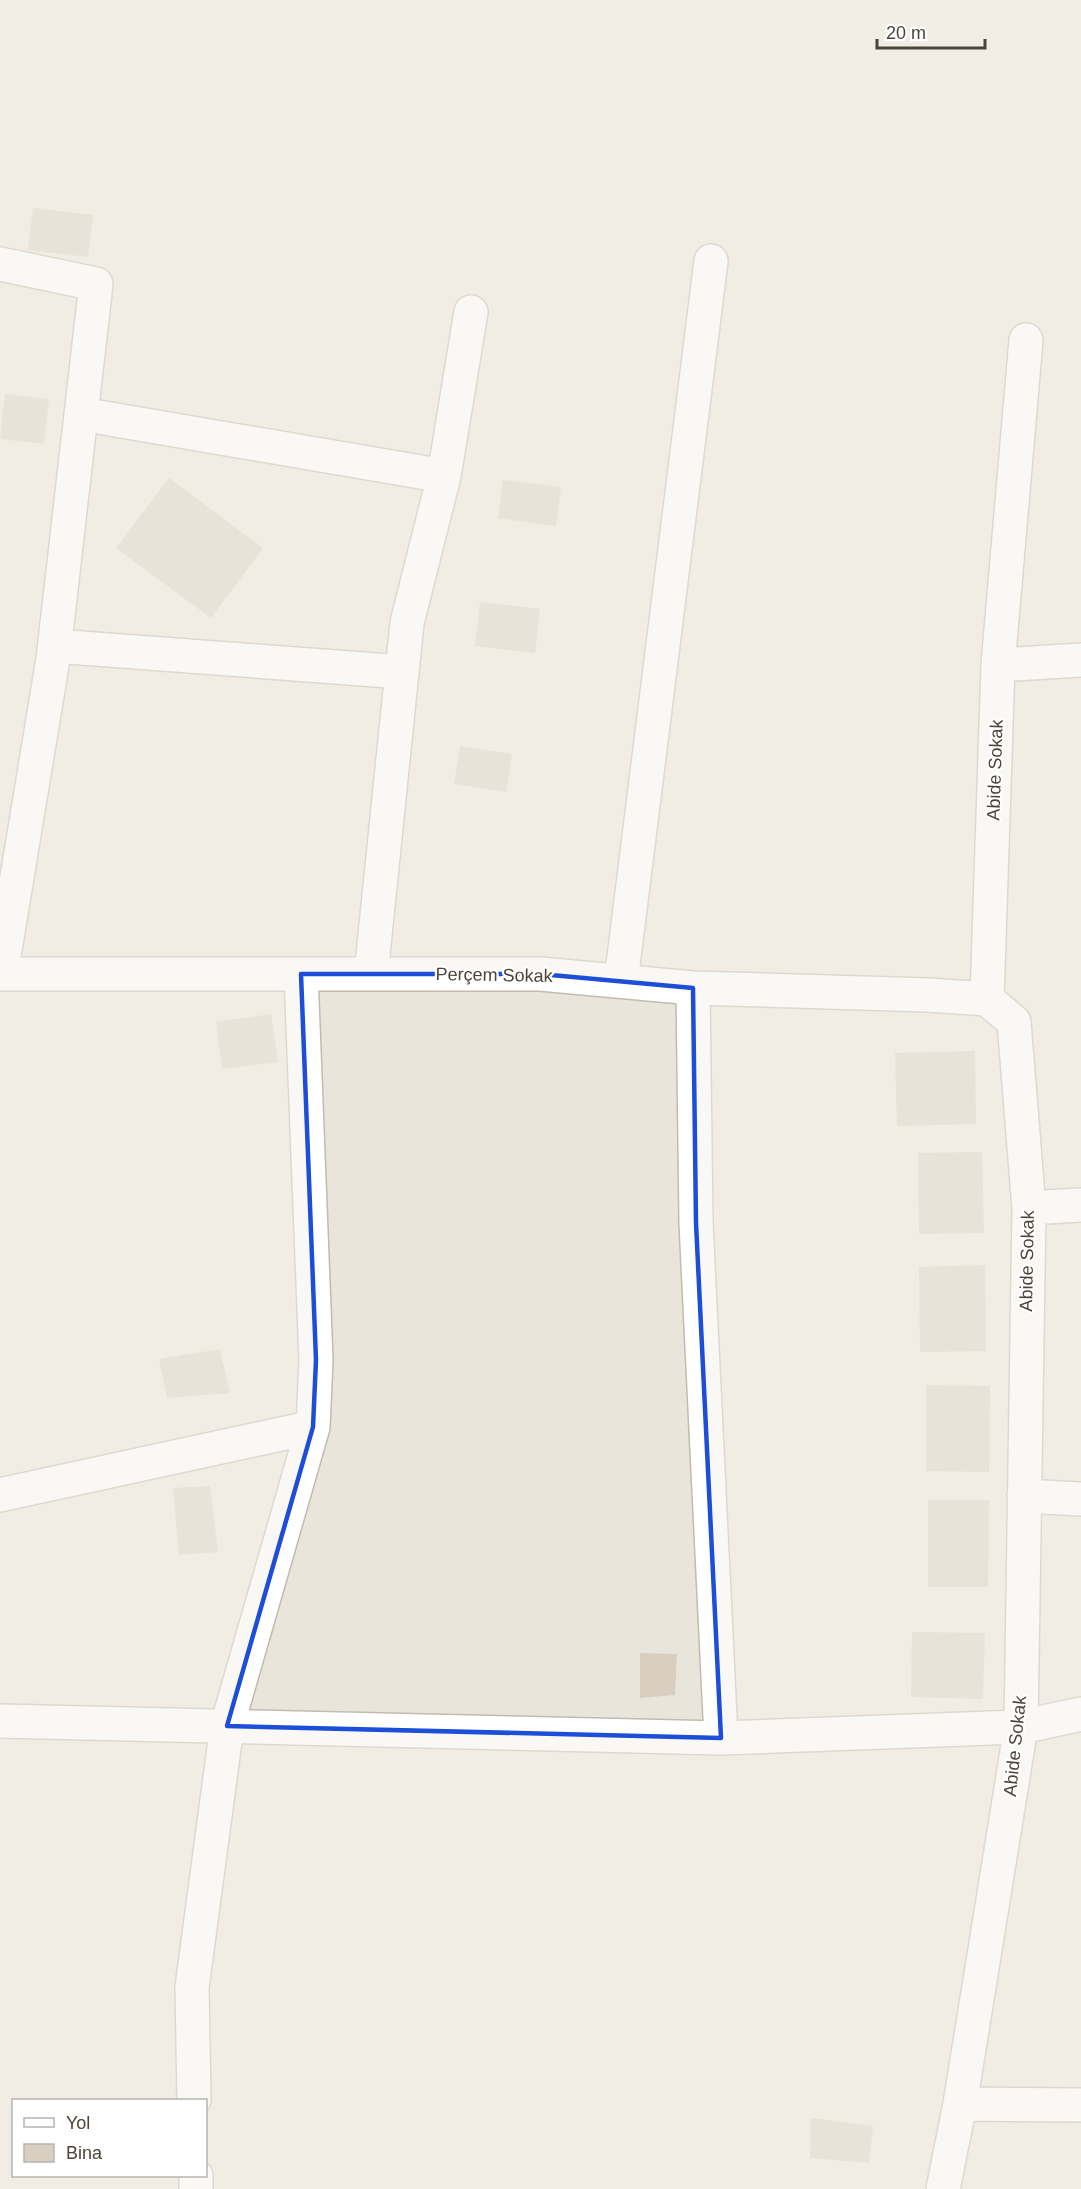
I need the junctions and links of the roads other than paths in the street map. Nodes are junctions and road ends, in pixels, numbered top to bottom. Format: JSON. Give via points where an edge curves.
{"nodes":[{"id":1,"x":711,"y":261,"type":"dead end"},
{"id":2,"x":0,"y":264,"type":"edge"},
{"id":3,"x":471,"y":312,"type":"dead end"},
{"id":4,"x":1026,"y":340,"type":"dead end"},
{"id":5,"x":81,"y":414,"type":"junction"},
{"id":6,"x":444,"y":476,"type":"junction"},
{"id":7,"x":55,"y":646,"type":"junction"},
{"id":8,"x":1081,"y":660,"type":"edge"},
{"id":9,"x":998,"y":665,"type":"junction"},
{"id":10,"x":402,"y":672,"type":"junction"},
{"id":11,"x":1,"y":974,"type":"edge"},
{"id":12,"x":301,"y":974,"type":"junction"},
{"id":13,"x":370,"y":974,"type":"junction"},
{"id":14,"x":621,"y":981,"type":"junction"},
{"id":15,"x":693,"y":988,"type":"junction"},
{"id":16,"x":987,"y":999,"type":"junction"},
{"id":17,"x":1081,"y":1205,"type":"edge"},
{"id":18,"x":1029,"y":1208,"type":"junction"},
{"id":19,"x":313,"y":1427,"type":"junction"},
{"id":20,"x":0,"y":1495,"type":"edge"},
{"id":21,"x":1024,"y":1496,"type":"junction"},
{"id":22,"x":1081,"y":1499,"type":"edge"},
{"id":23,"x":1081,"y":1714,"type":"edge"},
{"id":24,"x":0,"y":1721,"type":"edge"},
{"id":25,"x":227,"y":1726,"type":"junction"},
{"id":26,"x":1021,"y":1727,"type":"junction"},
{"id":27,"x":721,"y":1738,"type":"junction"},
{"id":28,"x":194,"y":2099,"type":"edge"},
{"id":29,"x":960,"y":2104,"type":"junction"},
{"id":30,"x":1081,"y":2105,"type":"edge"},
{"id":31,"x":943,"y":2189,"type":"edge"}],
"edges":[{"from":1,"to":14,"type":"street"},
{"from":2,"to":5,"type":"street","via":[[96,284]]},
{"from":3,"to":6,"type":"street"},
{"from":4,"to":9,"type":"street","name":"Abide Sokak"},
{"from":5,"to":6,"type":"street"},
{"from":5,"to":7,"type":"street"},
{"from":6,"to":10,"type":"street","via":[[407,623]]},
{"from":7,"to":10,"type":"street"},
{"from":7,"to":11,"type":"street"},
{"from":8,"to":9,"type":"street"},
{"from":9,"to":16,"type":"street","name":"Abide Sokak"},
{"from":10,"to":13,"type":"street"},
{"from":11,"to":12,"type":"street","name":"Perçem Sokak"},
{"from":12,"to":13,"type":"street","name":"Perçem Sokak"},
{"from":12,"to":19,"type":"street","via":[[316,1360]]},
{"from":13,"to":14,"type":"street","name":"Perçem Sokak","via":[[540,974]]},
{"from":14,"to":15,"type":"street","name":"Perçem Sokak"},
{"from":15,"to":16,"type":"street","name":"Perçem Sokak"},
{"from":15,"to":27,"type":"street","via":[[696,1223]]},
{"from":16,"to":18,"type":"street","name":"Abide Sokak","via":[[1014,1022]]},
{"from":17,"to":18,"type":"street"},
{"from":18,"to":21,"type":"street","name":"Abide Sokak"},
{"from":19,"to":20,"type":"street"},
{"from":19,"to":25,"type":"street"},
{"from":21,"to":22,"type":"street"},
{"from":21,"to":26,"type":"street","name":"Abide Sokak"},
{"from":23,"to":26,"type":"street"},
{"from":24,"to":25,"type":"street"},
{"from":25,"to":27,"type":"street"},
{"from":25,"to":28,"type":"street","via":[[192,1987]]},
{"from":26,"to":27,"type":"street"},
{"from":26,"to":29,"type":"street","name":"Abide Sokak"},
{"from":29,"to":30,"type":"street"},
{"from":29,"to":31,"type":"street","name":"Abide Sokak"}]}
